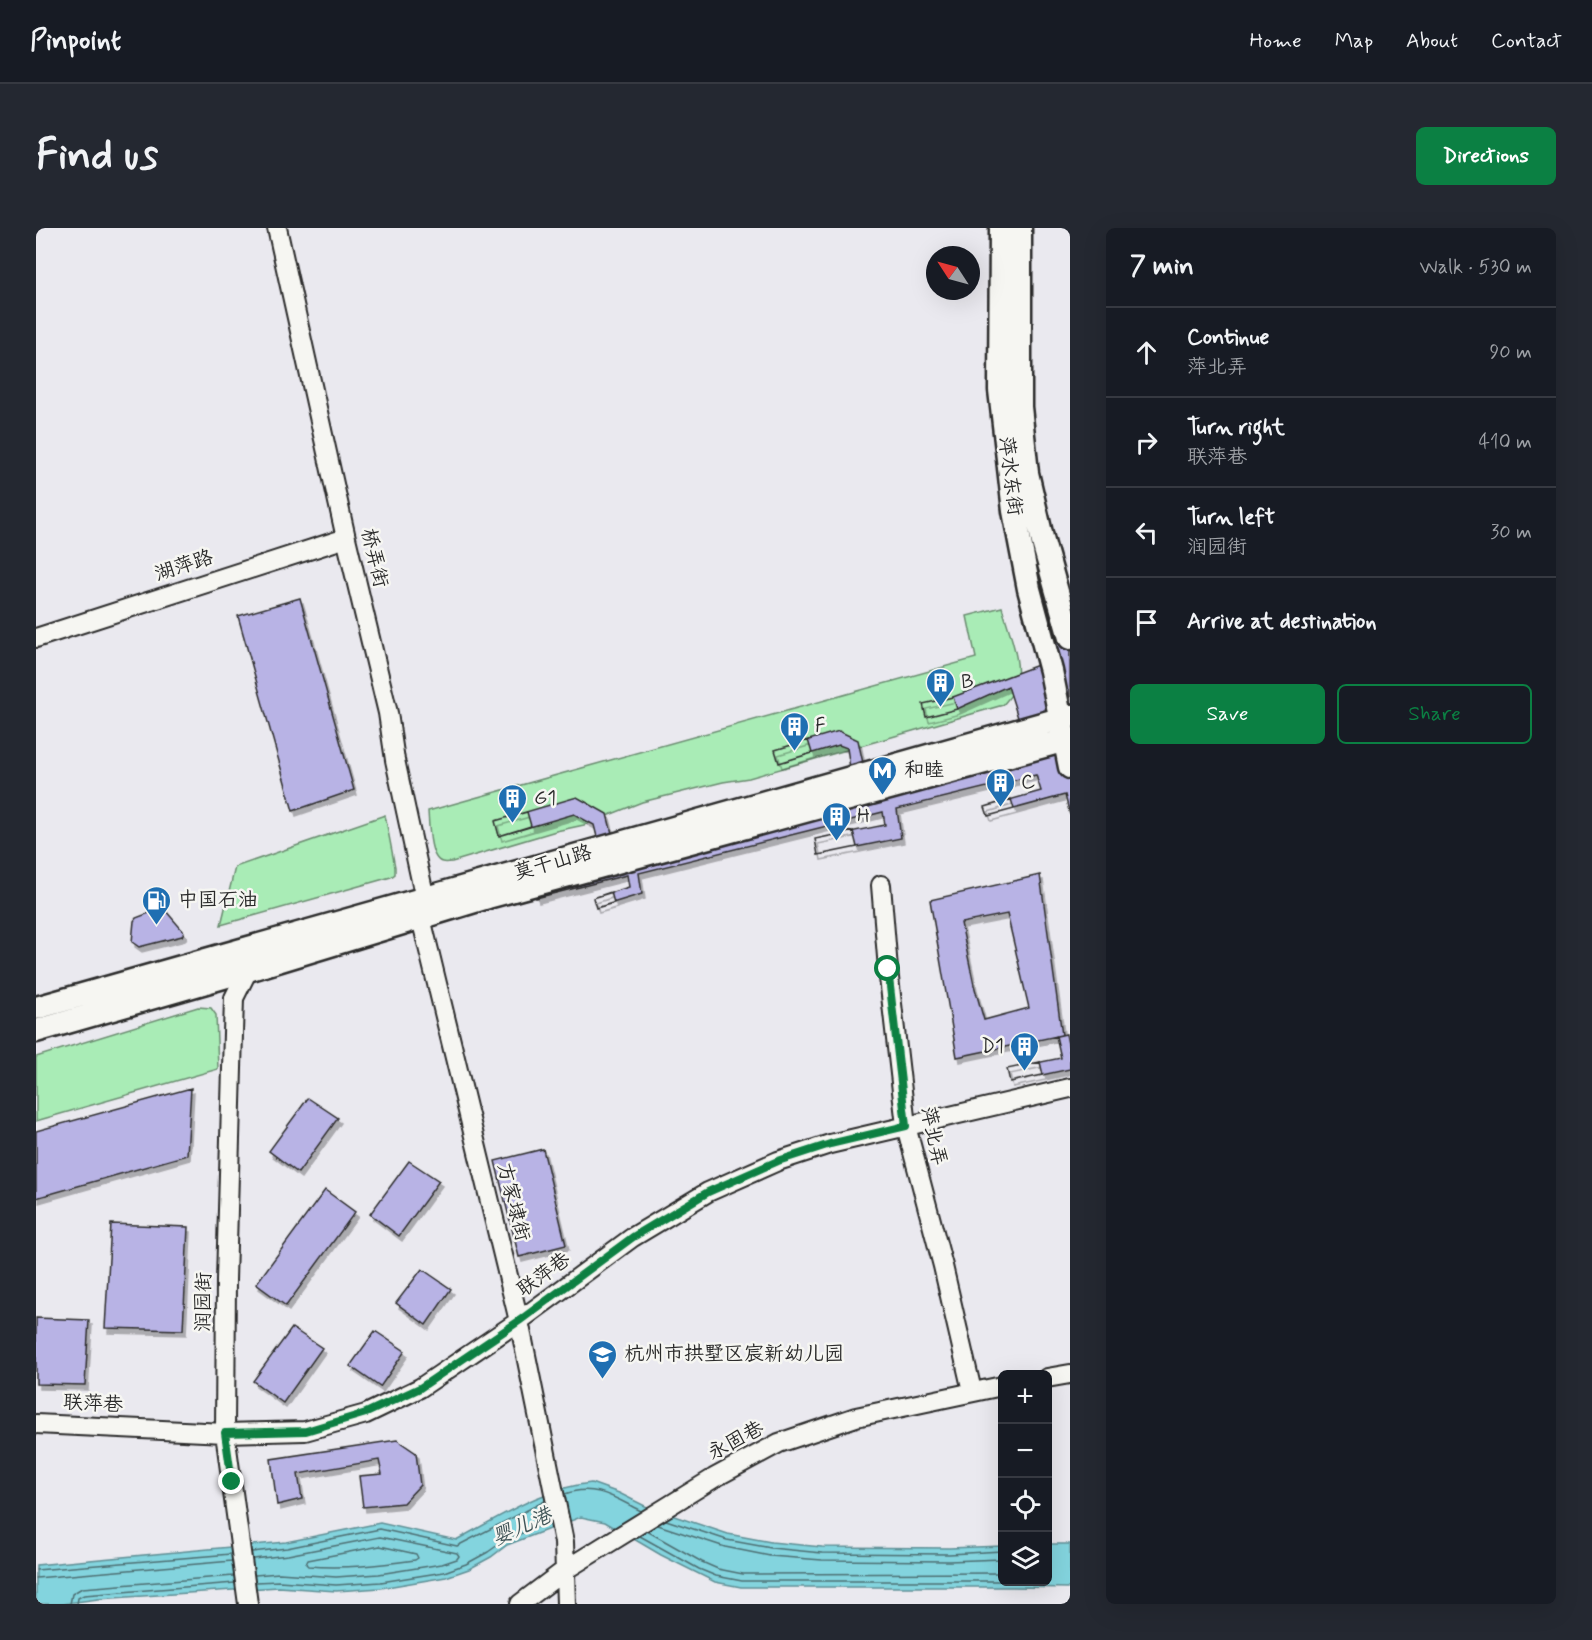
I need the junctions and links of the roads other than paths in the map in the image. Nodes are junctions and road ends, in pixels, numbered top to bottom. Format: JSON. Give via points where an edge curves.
{"nodes":[{"id":1,"x":277,"y":228,"type":"edge"},
{"id":2,"x":1001,"y":228,"type":"edge"},
{"id":3,"x":1020,"y":228,"type":"edge"},
{"id":4,"x":346,"y":538,"type":"junction"},
{"id":5,"x":36,"y":638,"type":"edge"},
{"id":6,"x":1070,"y":638,"type":"edge"},
{"id":7,"x":1066,"y":729,"type":"edge"},
{"id":8,"x":1070,"y":767,"type":"edge"},
{"id":9,"x":881,"y":885,"type":"dead end"},
{"id":10,"x":423,"y":909,"type":"junction"},
{"id":11,"x":248,"y":970,"type":"junction"},
{"id":12,"x":212,"y":981,"type":"junction"},
{"id":13,"x":234,"y":998,"type":"junction"},
{"id":14,"x":36,"y":1008,"type":"edge"},
{"id":15,"x":36,"y":1030,"type":"edge"},
{"id":16,"x":1070,"y":1088,"type":"edge"},
{"id":17,"x":906,"y":1126,"type":"junction"},
{"id":18,"x":519,"y":1321,"type":"junction"},
{"id":19,"x":1070,"y":1374,"type":"edge"},
{"id":20,"x":1052,"y":1377,"type":"edge"},
{"id":21,"x":998,"y":1387,"type":"edge"},
{"id":22,"x":972,"y":1391,"type":"junction"},
{"id":23,"x":36,"y":1424,"type":"edge"},
{"id":24,"x":225,"y":1433,"type":"junction"},
{"id":25,"x":565,"y":1570,"type":"junction"},
{"id":26,"x":248,"y":1600,"type":"edge"},
{"id":27,"x":520,"y":1604,"type":"edge"},
{"id":28,"x":566,"y":1604,"type":"edge"}],
"edges":[{"from":1,"to":4,"type":"street","name":"桥弄街"},
{"from":2,"to":7,"type":"main road","name":"萍水东街","via":[[1000,390],[1014,511],[1029,589]]},
{"from":3,"to":6,"type":"main road","name":"萍水东街","via":[[1020,407],[1027,473]]},
{"from":4,"to":5,"type":"street","name":"湖萍路"},
{"from":4,"to":10,"type":"street","name":"桥弄街","via":[[388,713]]},
{"from":7,"to":8,"type":"main road","name":"萍水东街"},
{"from":7,"to":10,"type":"main road","name":"莫干山路"},
{"from":9,"to":17,"type":"street","name":"萍北弄"},
{"from":10,"to":11,"type":"main road","name":"莫干山路"},
{"from":10,"to":14,"type":"main road","name":"莫干山路"},
{"from":10,"to":18,"type":"street","name":"方家埭街"},
{"from":11,"to":12,"type":"main road","name":"莫干山路"},
{"from":11,"to":13,"type":"street","name":"润园街"},
{"from":12,"to":13,"type":"street"},
{"from":12,"to":15,"type":"main road","name":"莫干山路"},
{"from":13,"to":24,"type":"street","name":"润园街"},
{"from":16,"to":17,"type":"street","name":"联萍巷"},
{"from":17,"to":18,"type":"street","name":"联萍巷","via":[[778,1161],[708,1192],[633,1237]]},
{"from":17,"to":22,"type":"street","name":"萍北弄"},
{"from":18,"to":24,"type":"street","name":"联萍巷","via":[[420,1388],[366,1413],[306,1431]]},
{"from":18,"to":25,"type":"street","name":"方家埭街","via":[[552,1477]]},
{"from":19,"to":20,"type":"street"},
{"from":21,"to":22,"type":"street","name":"永固巷"},
{"from":22,"to":25,"type":"street","name":"永固巷","via":[[856,1417],[779,1443],[714,1478]]},
{"from":23,"to":24,"type":"street","name":"联萍巷"},
{"from":24,"to":26,"type":"street","name":"润园街"},
{"from":25,"to":27,"type":"street","name":"永固巷"},
{"from":25,"to":28,"type":"street","name":"方家埭街"}]}
